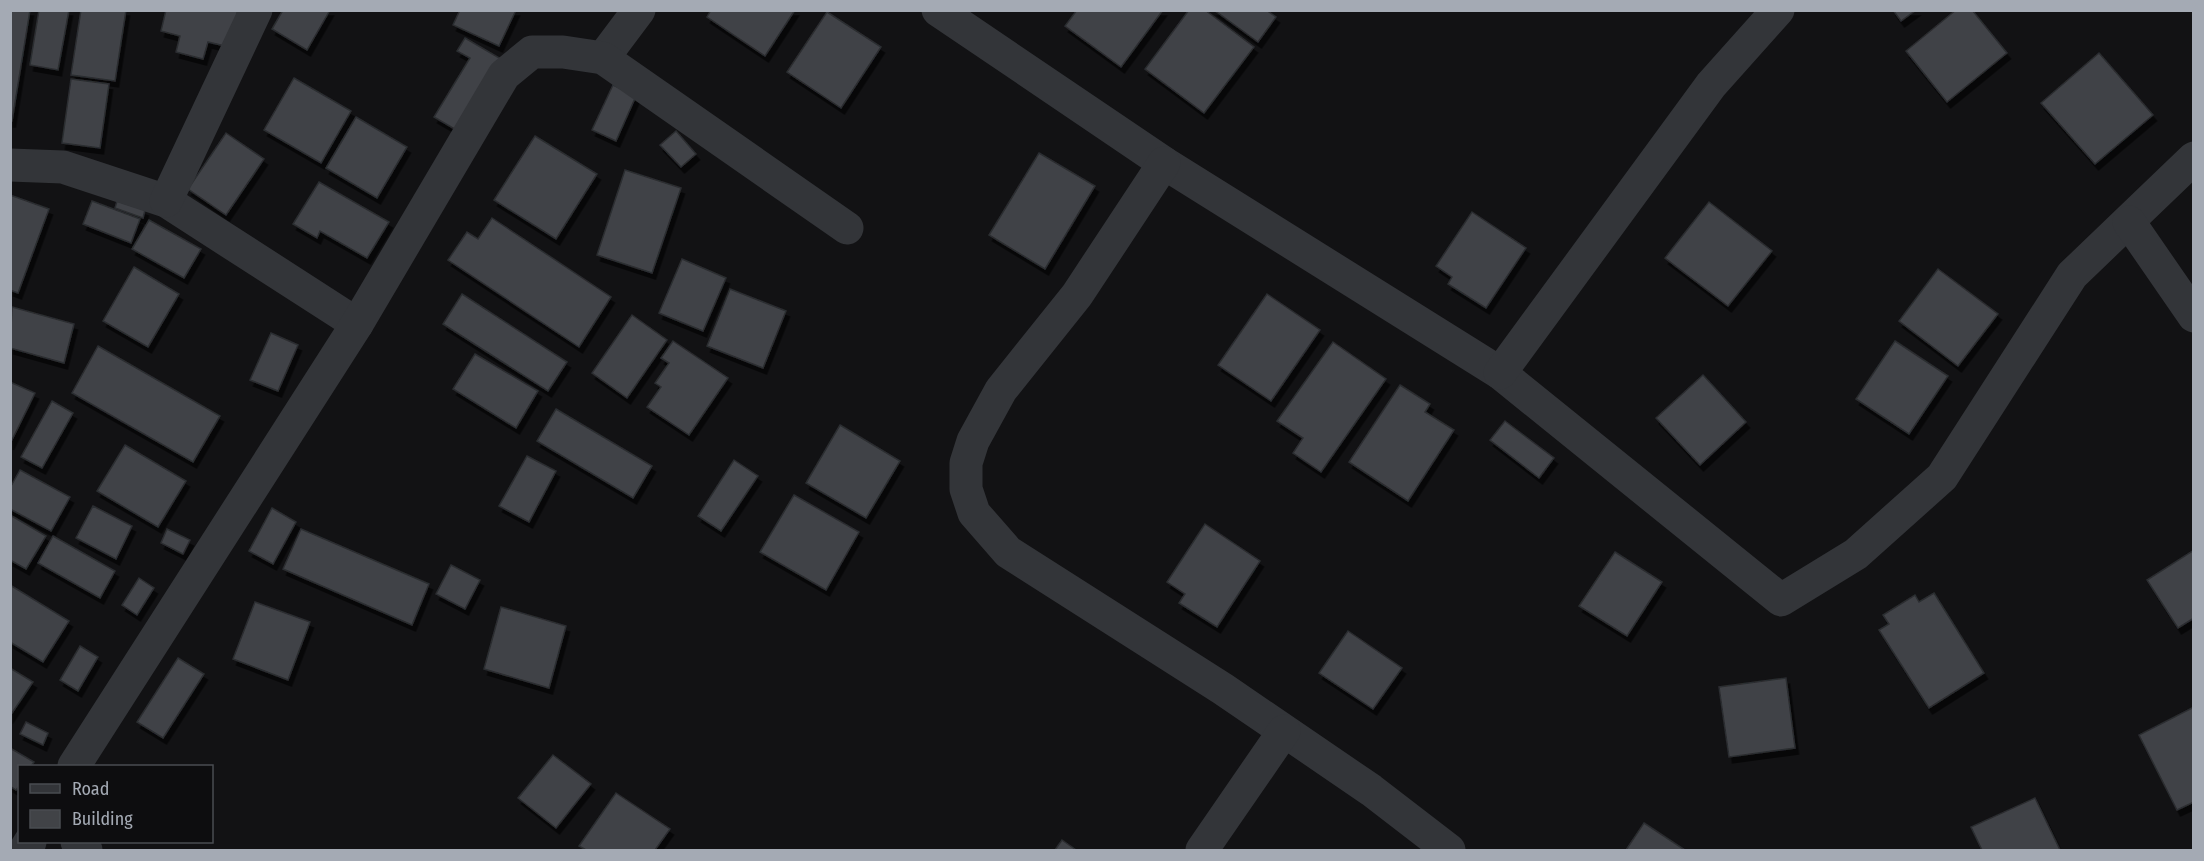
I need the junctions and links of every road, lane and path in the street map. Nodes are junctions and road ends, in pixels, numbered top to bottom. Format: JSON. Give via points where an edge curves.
{"nodes":[{"id":1,"x":256,"y":10,"type":"edge"},
{"id":2,"x":639,"y":10,"type":"edge"},
{"id":3,"x":938,"y":10,"type":"edge"},
{"id":4,"x":1778,"y":10,"type":"edge"},
{"id":5,"x":603,"y":58,"type":"junction"},
{"id":6,"x":2193,"y":158,"type":"edge"},
{"id":7,"x":1164,"y":163,"type":"junction"},
{"id":8,"x":10,"y":165,"type":"edge"},
{"id":9,"x":166,"y":201,"type":"junction"},
{"id":10,"x":2129,"y":222,"type":"junction"},
{"id":11,"x":847,"y":228,"type":"dead end"},
{"id":12,"x":2193,"y":316,"type":"edge"},
{"id":13,"x":357,"y":324,"type":"junction"},
{"id":14,"x":1500,"y":373,"type":"junction"},
{"id":15,"x":1284,"y":731,"type":"junction"},
{"id":16,"x":75,"y":765,"type":"edge"},
{"id":17,"x":1202,"y":850,"type":"edge"},
{"id":18,"x":1449,"y":850,"type":"edge"}],
"edges":[{"from":1,"to":9,"type":"street"},
{"from":2,"to":5,"type":"street"},
{"from":3,"to":7,"type":"street"},
{"from":4,"to":14,"type":"street","via":[[1711,85]]},
{"from":5,"to":11,"type":"street"},
{"from":5,"to":13,"type":"street","via":[[532,52],[504,75]]},
{"from":6,"to":10,"type":"street"},
{"from":7,"to":14,"type":"street"},
{"from":7,"to":15,"type":"street","via":[[1077,295],[1001,390],[973,441],[966,463],[966,489],[974,513],[1008,552]]},
{"from":8,"to":9,"type":"street","via":[[63,166]]},
{"from":9,"to":13,"type":"street"},
{"from":10,"to":12,"type":"street"},
{"from":10,"to":14,"type":"street","via":[[2073,275],[1942,477],[1856,554],[1780,600]]},
{"from":13,"to":16,"type":"street"},
{"from":15,"to":17,"type":"street"},
{"from":15,"to":18,"type":"street","via":[[1371,790]]}]}
